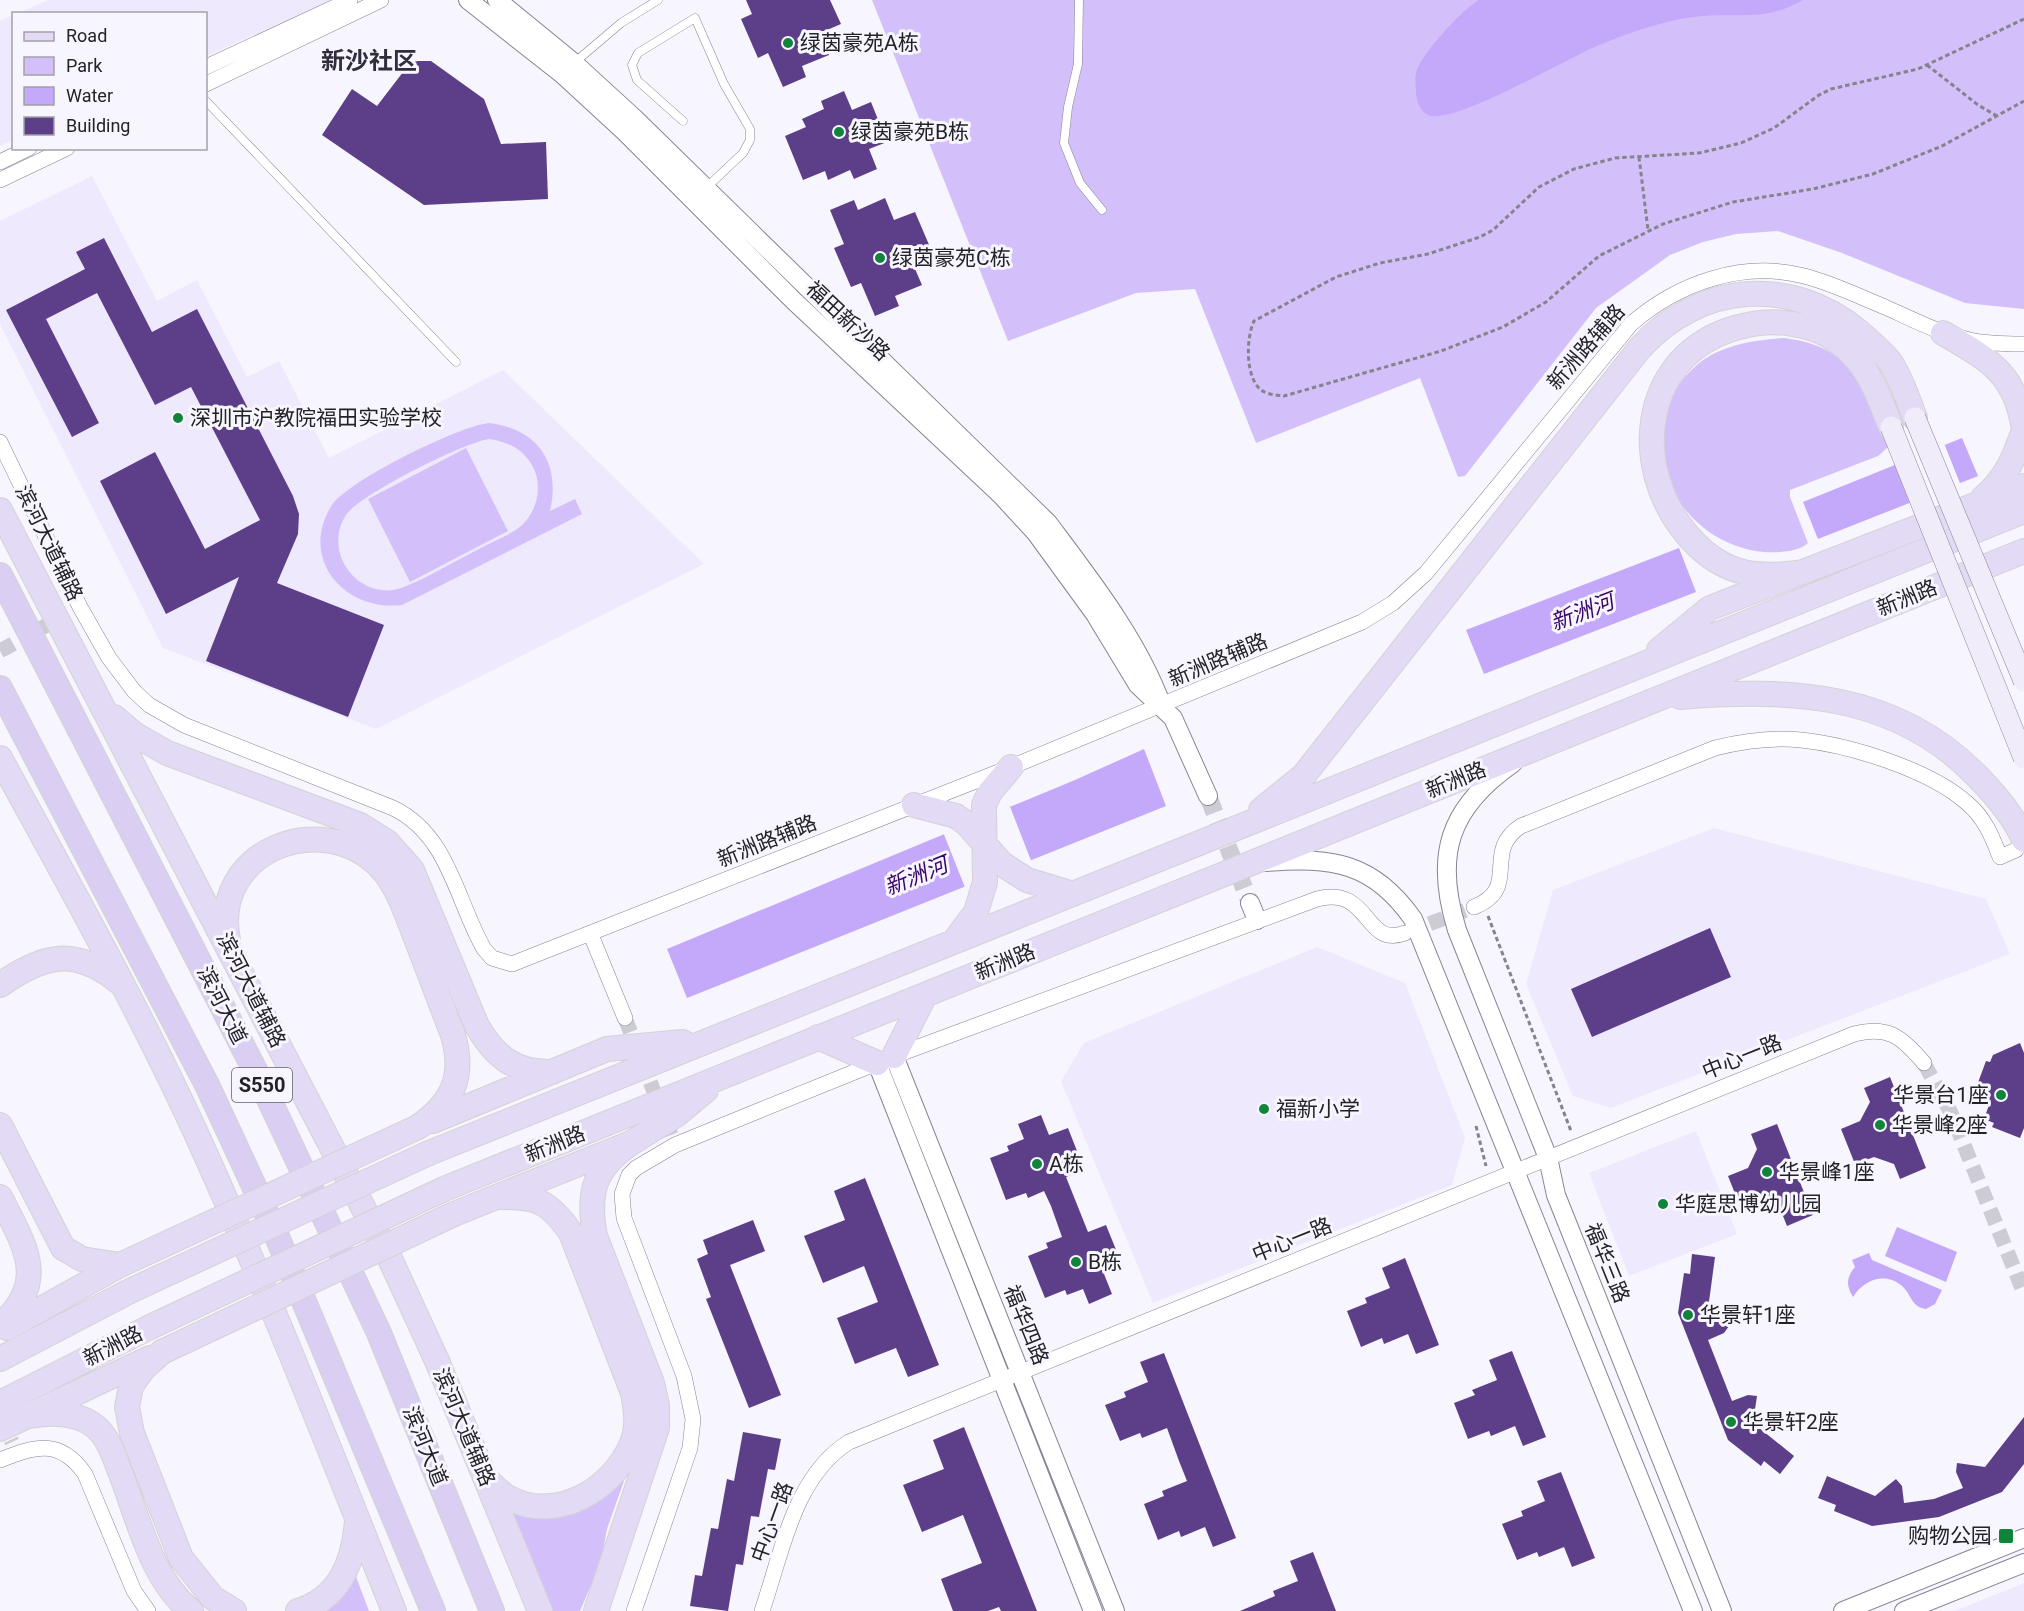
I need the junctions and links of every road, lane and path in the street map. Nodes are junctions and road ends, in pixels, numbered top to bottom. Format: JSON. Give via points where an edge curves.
{"nodes":[{"id":1,"x":350,"y":0,"type":"edge"},
{"id":2,"x":381,"y":0,"type":"edge"},
{"id":3,"x":468,"y":0,"type":"edge"},
{"id":4,"x":497,"y":0,"type":"edge"},
{"id":5,"x":658,"y":0,"type":"edge"},
{"id":6,"x":1079,"y":0,"type":"edge"},
{"id":7,"x":2024,"y":19,"type":"edge"},
{"id":8,"x":1927,"y":65,"type":"junction"},
{"id":9,"x":207,"y":67,"type":"edge"},
{"id":10,"x":568,"y":69,"type":"junction"},
{"id":11,"x":207,"y":84,"type":"edge"},
{"id":12,"x":2024,"y":101,"type":"edge"},
{"id":13,"x":207,"y":102,"type":"edge"},
{"id":14,"x":1997,"y":116,"type":"junction"},
{"id":15,"x":683,"y":121,"type":"dead end"},
{"id":16,"x":25,"y":150,"type":"edge"},
{"id":17,"x":63,"y":150,"type":"edge"},
{"id":18,"x":1640,"y":157,"type":"junction"},
{"id":19,"x":0,"y":162,"type":"edge"},
{"id":20,"x":0,"y":180,"type":"edge"},
{"id":21,"x":705,"y":189,"type":"junction"},
{"id":22,"x":1101,"y":210,"type":"dead end"},
{"id":23,"x":1648,"y":230,"type":"junction"},
{"id":24,"x":1943,"y":333,"type":"junction"},
{"id":25,"x":2024,"y":344,"type":"edge"},
{"id":26,"x":456,"y":362,"type":"dead end"},
{"id":27,"x":1915,"y":418,"type":"joint"},
{"id":28,"x":1891,"y":427,"type":"joint"},
{"id":29,"x":2024,"y":430,"type":"edge"},
{"id":30,"x":0,"y":442,"type":"edge"},
{"id":31,"x":2024,"y":486,"type":"edge"},
{"id":32,"x":1977,"y":504,"type":"junction"},
{"id":33,"x":0,"y":510,"type":"edge"},
{"id":34,"x":2024,"y":511,"type":"edge"},
{"id":35,"x":2024,"y":551,"type":"edge"},
{"id":36,"x":1803,"y":572,"type":"junction"},
{"id":37,"x":0,"y":575,"type":"edge"},
{"id":38,"x":80,"y":607,"type":"junction"},
{"id":39,"x":65,"y":615,"type":"tunnel mouth"},
{"id":40,"x":1641,"y":665,"type":"junction"},
{"id":41,"x":2024,"y":681,"type":"edge"},
{"id":42,"x":0,"y":688,"type":"edge"},
{"id":43,"x":1657,"y":699,"type":"junction"},
{"id":44,"x":103,"y":704,"type":"junction"},
{"id":45,"x":1162,"y":706,"type":"junction"},
{"id":46,"x":1534,"y":748,"type":"junction"},
{"id":47,"x":0,"y":758,"type":"edge"},
{"id":48,"x":2024,"y":758,"type":"edge"},
{"id":49,"x":1011,"y":767,"type":"junction"},
{"id":50,"x":1208,"y":796,"type":"tunnel mouth"},
{"id":51,"x":914,"y":805,"type":"junction"},
{"id":52,"x":1230,"y":831,"type":"junction"},
{"id":53,"x":984,"y":843,"type":"junction"},
{"id":54,"x":2020,"y":845,"type":"edge"},
{"id":55,"x":1252,"y":862,"type":"junction"},
{"id":56,"x":1073,"y":894,"type":"junction"},
{"id":57,"x":1478,"y":905,"type":"joint"},
{"id":58,"x":1406,"y":933,"type":"tunnel mouth"},
{"id":59,"x":591,"y":935,"type":"junction"},
{"id":60,"x":953,"y":942,"type":"junction"},
{"id":61,"x":231,"y":951,"type":"junction"},
{"id":62,"x":501,"y":963,"type":"joint"},
{"id":63,"x":0,"y":985,"type":"edge"},
{"id":64,"x":123,"y":985,"type":"junction"},
{"id":65,"x":925,"y":994,"type":"junction"},
{"id":66,"x":625,"y":1018,"type":"tunnel mouth"},
{"id":67,"x":818,"y":1038,"type":"junction"},
{"id":68,"x":710,"y":1040,"type":"junction"},
{"id":69,"x":886,"y":1060,"type":"junction"},
{"id":70,"x":1924,"y":1064,"type":"tunnel mouth"},
{"id":71,"x":552,"y":1072,"type":"junction"},
{"id":72,"x":724,"y":1075,"type":"junction"},
{"id":73,"x":1474,"y":1120,"type":"dead end"},
{"id":74,"x":0,"y":1125,"type":"edge"},
{"id":75,"x":418,"y":1127,"type":"junction"},
{"id":76,"x":630,"y":1143,"type":"junction"},
{"id":77,"x":1577,"y":1146,"type":"junction"},
{"id":78,"x":1548,"y":1158,"type":"junction"},
{"id":79,"x":1516,"y":1171,"type":"junction"},
{"id":80,"x":1491,"y":1182,"type":"junction"},
{"id":81,"x":0,"y":1197,"type":"edge"},
{"id":82,"x":498,"y":1197,"type":"junction"},
{"id":83,"x":120,"y":1265,"type":"junction"},
{"id":84,"x":0,"y":1326,"type":"edge"},
{"id":85,"x":0,"y":1332,"type":"edge"},
{"id":86,"x":162,"y":1352,"type":"junction"},
{"id":87,"x":0,"y":1359,"type":"edge"},
{"id":88,"x":1020,"y":1373,"type":"junction"},
{"id":89,"x":1002,"y":1380,"type":"junction"},
{"id":90,"x":0,"y":1403,"type":"edge"},
{"id":91,"x":28,"y":1416,"type":"junction"},
{"id":92,"x":10,"y":1441,"type":"edge"},
{"id":93,"x":0,"y":1460,"type":"edge"},
{"id":94,"x":486,"y":1479,"type":"junction"},
{"id":95,"x":387,"y":1499,"type":"junction"},
{"id":96,"x":357,"y":1518,"type":"junction"},
{"id":97,"x":455,"y":1521,"type":"junction"},
{"id":98,"x":2024,"y":1538,"type":"edge"},
{"id":99,"x":2024,"y":1563,"type":"edge"},
{"id":100,"x":148,"y":1611,"type":"edge"},
{"id":101,"x":191,"y":1611,"type":"edge"},
{"id":102,"x":234,"y":1611,"type":"edge"},
{"id":103,"x":298,"y":1611,"type":"edge"},
{"id":104,"x":394,"y":1611,"type":"edge"},
{"id":105,"x":423,"y":1611,"type":"edge"},
{"id":106,"x":433,"y":1611,"type":"edge"},
{"id":107,"x":492,"y":1611,"type":"edge"},
{"id":108,"x":505,"y":1611,"type":"edge"},
{"id":109,"x":540,"y":1611,"type":"edge"},
{"id":110,"x":596,"y":1611,"type":"edge"},
{"id":111,"x":634,"y":1611,"type":"edge"},
{"id":112,"x":762,"y":1611,"type":"edge"},
{"id":113,"x":1093,"y":1611,"type":"edge"},
{"id":114,"x":1115,"y":1611,"type":"edge"},
{"id":115,"x":1693,"y":1611,"type":"edge"},
{"id":116,"x":1722,"y":1611,"type":"edge"},
{"id":117,"x":1843,"y":1611,"type":"edge"},
{"id":118,"x":1904,"y":1611,"type":"edge"}],
"edges":[{"from":1,"to":9,"type":"street"},
{"from":2,"to":11,"type":"street"},
{"from":3,"to":10,"type":"street","name":"福田新沙路"},
{"from":4,"to":10,"type":"street","name":"福田新沙路"},
{"from":5,"to":10,"type":"lane","via":[[613,29]]},
{"from":6,"to":22,"type":"lane","via":[[1078,64],[1064,143],[1080,183]]},
{"from":7,"to":8,"type":"path"},
{"from":8,"to":14,"type":"path"},
{"from":8,"to":18,"type":"path","via":[[1831,89],[1774,128],[1740,143],[1699,153]]},
{"from":10,"to":21,"type":"street","name":"福田新沙路"},
{"from":10,"to":45,"type":"street","name":"福田新沙路","via":[[625,132],[794,301],[1001,495],[1069,575],[1138,685]]},
{"from":12,"to":14,"type":"path"},
{"from":13,"to":26,"type":"lane"},
{"from":14,"to":23,"type":"path","via":[[1942,146],[1873,174],[1733,202]]},
{"from":15,"to":21,"type":"lane","via":[[637,80],[632,65],[638,53],[695,18],[724,84],[750,129],[750,141],[743,153]]},
{"from":16,"to":19,"type":"street"},
{"from":17,"to":20,"type":"street"},
{"from":18,"to":23,"type":"path"},
{"from":18,"to":23,"type":"path","via":[[1615,158],[1574,169],[1539,187],[1493,230],[1480,237],[1336,277],[1262,315],[1254,321],[1249,335],[1254,381],[1261,390],[1284,396],[1441,351],[1532,312],[1599,256]]},
{"from":21,"to":45,"type":"street","name":"福田新沙路","via":[[1048,523],[1129,642],[1152,680]]},
{"from":24,"to":25,"type":"street","name":"新洲路辅路","via":[[1970,340]]},
{"from":24,"to":29,"type":"main road","via":[[1988,359],[2002,373],[2021,412]]},
{"from":24,"to":45,"type":"street","name":"新洲路辅路","via":[[1803,275],[1759,271],[1710,279],[1664,299],[1618,338],[1440,558],[1393,603],[1344,630]]},
{"from":27,"to":41,"type":"main road","bridge":true},
{"from":27,"to":52,"type":"main road","via":[[1897,375],[1883,354],[1840,316],[1815,304],[1785,296],[1742,294],[1698,305],[1672,318],[1640,348],[1304,775]]},
{"from":28,"to":36,"type":"main road","via":[[1870,377],[1852,354],[1830,337],[1797,324],[1750,324],[1713,336],[1685,357],[1670,376],[1655,410],[1651,451],[1659,486],[1677,522],[1711,559],[1734,570],[1753,575]]},
{"from":28,"to":48,"type":"main road","bridge":true},
{"from":29,"to":32,"type":"main road","via":[[2010,468],[1998,486]]},
{"from":30,"to":38,"type":"street","name":"滨河大道辅路"},
{"from":31,"to":32,"type":"main road"},
{"from":32,"to":36,"type":"main road"},
{"from":33,"to":44,"type":"main road","name":"滨河大道辅路"},
{"from":34,"to":40,"type":"main road","name":"新洲路"},
{"from":35,"to":43,"type":"main road","name":"新洲路"},
{"from":36,"to":40,"type":"main road","via":[[1710,608]]},
{"from":37,"to":97,"type":"highway","name":"滨河大道","number":"S550","via":[[260,1080],[379,1333]]},
{"from":38,"to":39,"type":"street"},
{"from":38,"to":62,"type":"street","name":"滨河大道辅路","via":[[109,658],[134,691],[166,716],[393,808],[419,823],[438,848],[484,950]]},
{"from":40,"to":52,"type":"main road","name":"新洲路"},
{"from":42,"to":95,"type":"highway","number":"S550","via":[[207,1085],[273,1227]]},
{"from":43,"to":46,"type":"main road","name":"新洲路"},
{"from":43,"to":54,"type":"main road","via":[[1744,692],[1805,695],[1865,708],[1915,729],[1956,755],[1992,791]]},
{"from":44,"to":61,"type":"main road","name":"滨河大道辅路"},
{"from":44,"to":71,"type":"main road","via":[[134,734],[167,753],[360,825],[387,842],[405,860],[419,884],[488,1045],[518,1068]]},
{"from":45,"to":49,"type":"street","name":"新洲路辅路"},
{"from":45,"to":50,"type":"street","name":"福田新沙路","via":[[1180,731]]},
{"from":46,"to":55,"type":"main road","name":"新洲路"},
{"from":46,"to":78,"type":"street","name":"福华三路","via":[[1501,771],[1458,821],[1448,845],[1445,872],[1447,897],[1457,930]]},
{"from":47,"to":64,"type":"main road"},
{"from":49,"to":51,"type":"street","name":"新洲路辅路"},
{"from":49,"to":53,"type":"main road","via":[[984,804]]},
{"from":51,"to":53,"type":"main road","via":[[956,816]]},
{"from":51,"to":59,"type":"street","name":"新洲路辅路"},
{"from":52,"to":56,"type":"main road","name":"新洲路"},
{"from":53,"to":56,"type":"main road","via":[[1012,872]]},
{"from":53,"to":60,"type":"main road","via":[[985,882],[976,912]]},
{"from":54,"to":57,"type":"street","via":[[2000,856],[1992,834],[1969,804],[1953,791],[1901,767],[1803,740],[1742,741],[1715,748],[1521,826],[1505,842],[1497,891]]},
{"from":55,"to":65,"type":"main road","name":"新洲路"},
{"from":55,"to":79,"type":"street","via":[[1317,861],[1358,869],[1396,895],[1425,945]]},
{"from":56,"to":60,"type":"main road","name":"新洲路"},
{"from":57,"to":77,"type":"path"},
{"from":58,"to":69,"type":"street","via":[[1392,936],[1376,930],[1357,906],[1334,896],[1253,912]]},
{"from":59,"to":62,"type":"street","name":"新洲路辅路","via":[[522,962]]},
{"from":59,"to":66,"type":"street"},
{"from":60,"to":68,"type":"main road","name":"新洲路"},
{"from":61,"to":75,"type":"main road","via":[[226,933],[230,902],[244,871],[266,852],[294,840],[324,839],[354,850],[381,869],[403,905],[458,1055],[458,1073],[449,1097],[439,1112]]},
{"from":61,"to":94,"type":"main road","name":"滨河大道辅路","via":[[391,1261]]},
{"from":63,"to":64,"type":"main road","via":[[21,970],[72,957],[99,966]]},
{"from":64,"to":96,"type":"main road","via":[[194,1129],[276,1313]]},
{"from":65,"to":67,"type":"main road","name":"新洲路"},
{"from":65,"to":69,"type":"main road"},
{"from":67,"to":69,"type":"main road"},
{"from":67,"to":72,"type":"main road","name":"新洲路"},
{"from":68,"to":71,"type":"main road","via":[[607,1049]]},
{"from":68,"to":87,"type":"main road","name":"新洲路","bridge":true,"via":[[429,1153],[132,1290]]},
{"from":69,"to":88,"type":"street","name":"福华四路"},
{"from":69,"to":89,"type":"street","name":"福华四路"},
{"from":69,"to":111,"type":"street","via":[[673,1140],[628,1175],[622,1194],[628,1232],[684,1376],[693,1419],[687,1456]]},
{"from":70,"to":77,"type":"street","name":"中心一路","via":[[1897,1037],[1869,1030]]},
{"from":71,"to":75,"type":"main road"},
{"from":72,"to":76,"type":"main road","via":[[676,1115]]},
{"from":72,"to":90,"type":"main road","name":"新洲路","bridge":true,"via":[[444,1189],[150,1327]]},
{"from":73,"to":80,"type":"path"},
{"from":74,"to":83,"type":"main road","via":[[63,1248],[82,1259]]},
{"from":75,"to":83,"type":"main road","bridge":true},
{"from":76,"to":82,"type":"main road"},
{"from":76,"to":110,"type":"main road","via":[[610,1157],[599,1174],[591,1215],[595,1236],[652,1383],[657,1428]]},
{"from":77,"to":78,"type":"street","name":"中心一路"},
{"from":78,"to":79,"type":"street","name":"中心一路"},
{"from":78,"to":116,"type":"street","name":"福华三路","via":[[1556,1195]]},
{"from":79,"to":80,"type":"street","name":"中心一路"},
{"from":79,"to":115,"type":"street"},
{"from":80,"to":88,"type":"street","name":"中心一路"},
{"from":81,"to":84,"type":"main road","via":[[30,1268],[21,1304]]},
{"from":82,"to":86,"type":"main road","bridge":true},
{"from":82,"to":94,"type":"main road","via":[[521,1196],[541,1201],[558,1213],[571,1233],[633,1393],[637,1418],[633,1442],[621,1464],[597,1488],[569,1503],[528,1504],[507,1497]]},
{"from":83,"to":85,"type":"main road"},
{"from":86,"to":91,"type":"main road"},
{"from":86,"to":102,"type":"main road","via":[[131,1386],[127,1407],[132,1433],[181,1558],[213,1598]]},
{"from":88,"to":89,"type":"street","name":"中心一路"},
{"from":88,"to":114,"type":"street","name":"福华四路"},
{"from":89,"to":112,"type":"street","name":"中心一路","via":[[863,1436],[829,1456],[812,1476],[800,1500]]},
{"from":89,"to":113,"type":"street","name":"福华四路"},
{"from":91,"to":92,"type":"main road"},
{"from":91,"to":101,"type":"main road","via":[[73,1416],[102,1434],[114,1455],[161,1577]]},
{"from":92,"to":93,"type":"street"},
{"from":92,"to":100,"type":"street","via":[[52,1449],[80,1466],[134,1591]]},
{"from":94,"to":109,"type":"main road","name":"滨河大道辅路"},
{"from":95,"to":105,"type":"highway"},
{"from":95,"to":106,"type":"highway","number":"S550"},
{"from":96,"to":103,"type":"main road","via":[[355,1548],[345,1575],[328,1595]]},
{"from":96,"to":104,"type":"main road"},
{"from":97,"to":107,"type":"highway","name":"滨河大道","number":"S550"},
{"from":97,"to":108,"type":"highway"},
{"from":98,"to":117,"type":"street"},
{"from":99,"to":118,"type":"street"}]}
